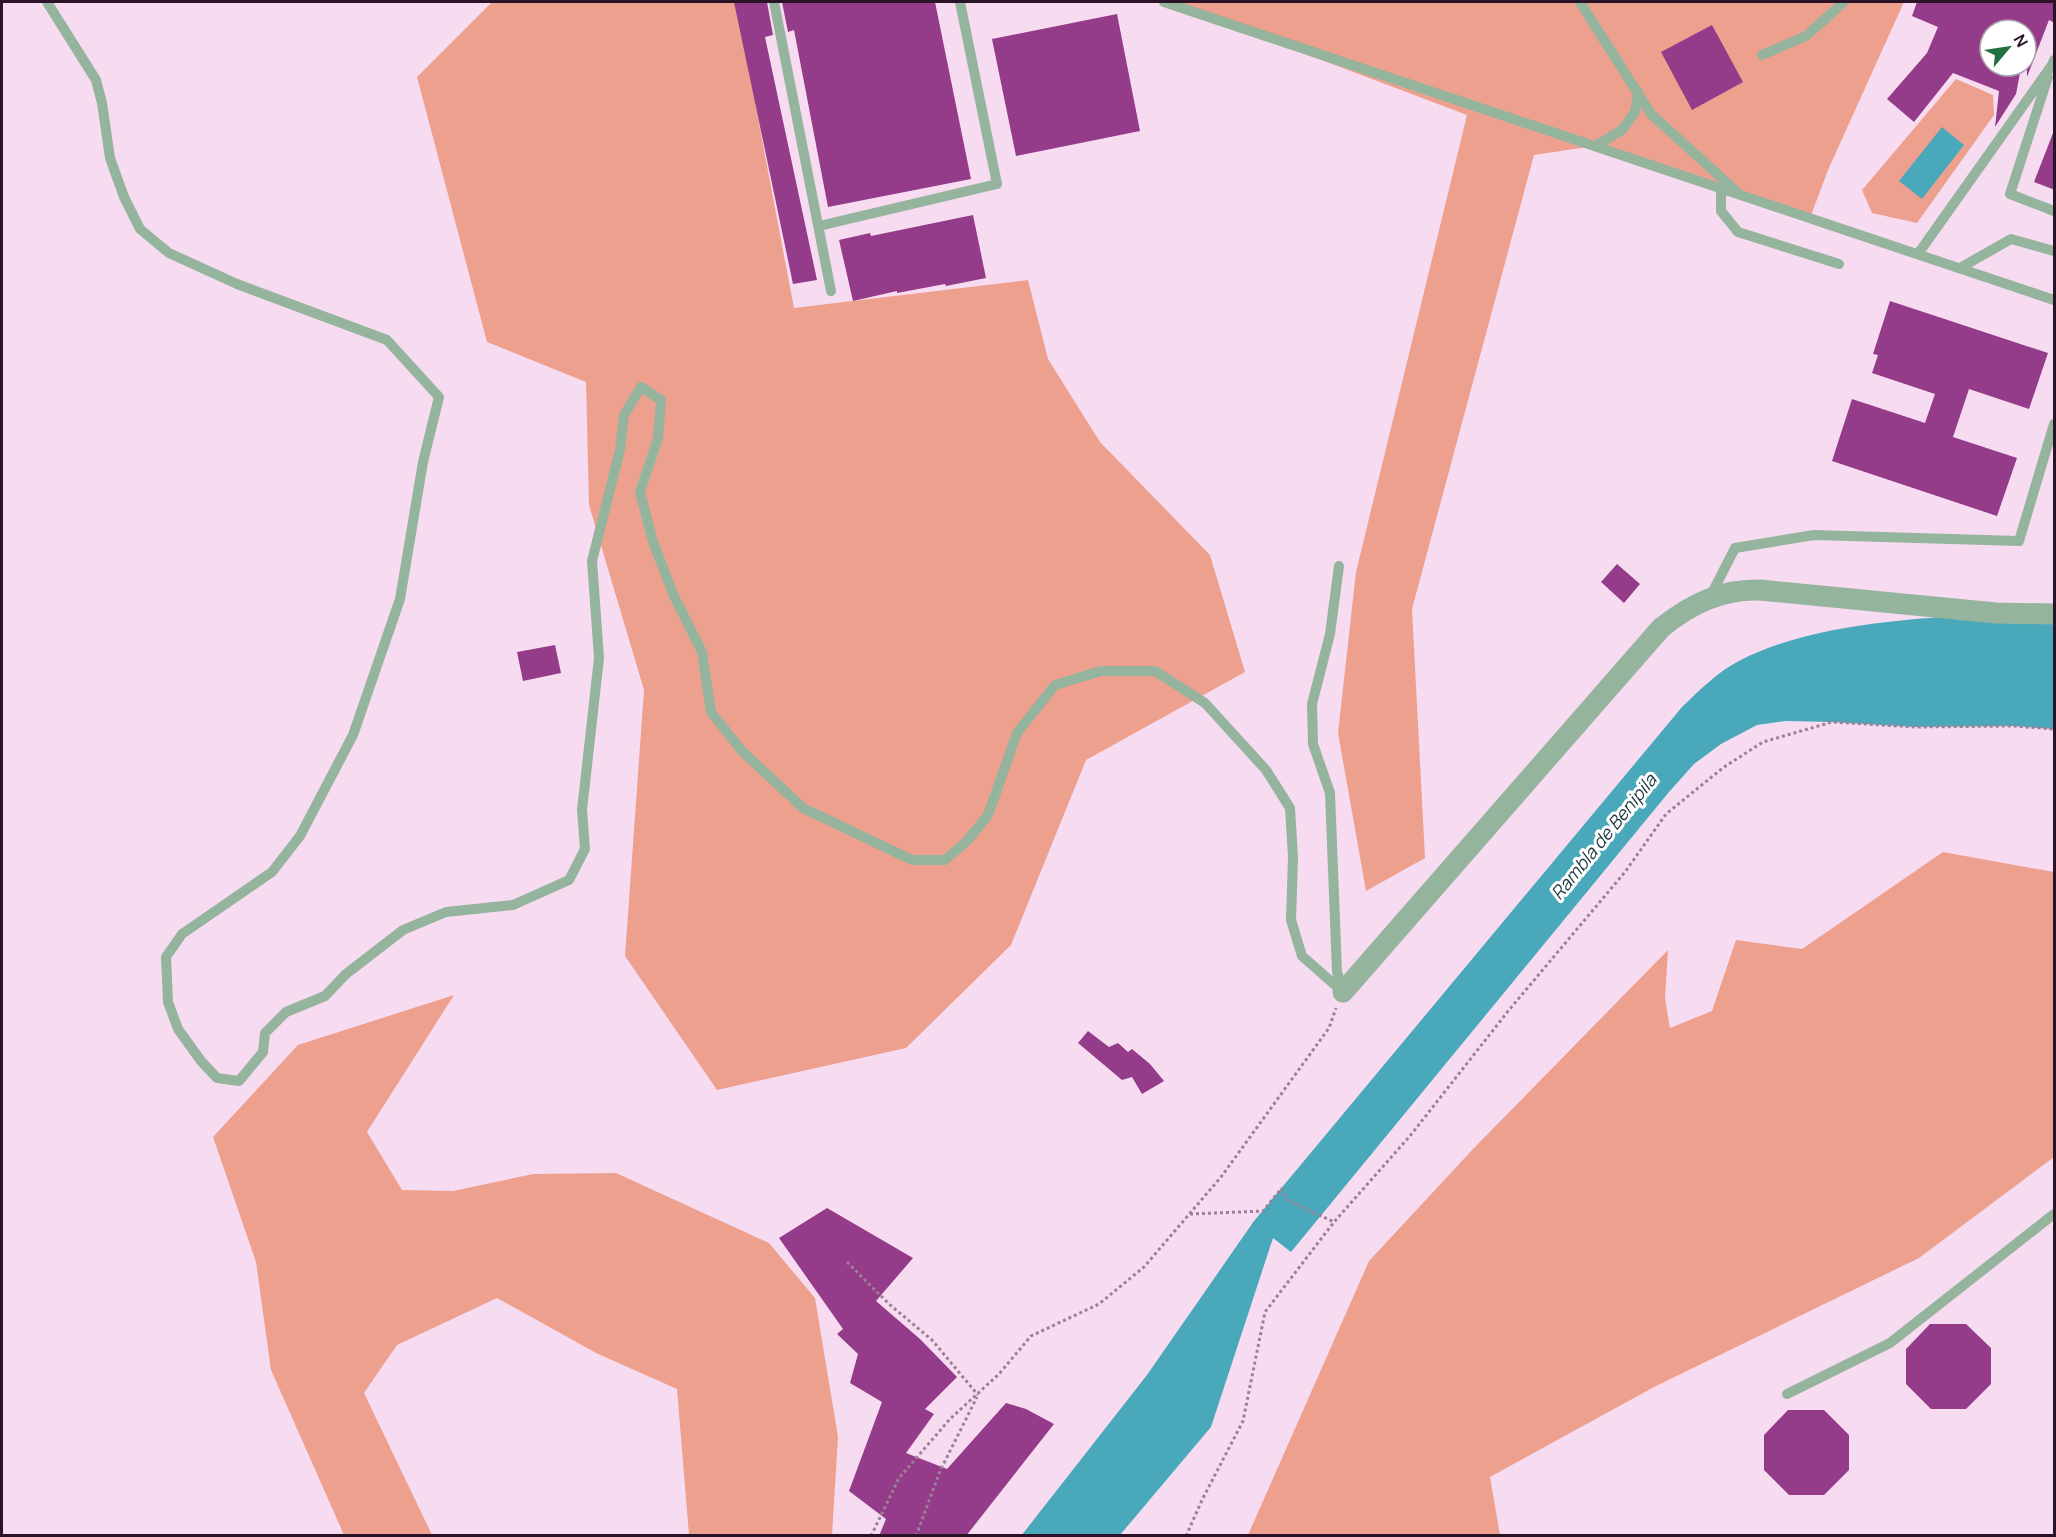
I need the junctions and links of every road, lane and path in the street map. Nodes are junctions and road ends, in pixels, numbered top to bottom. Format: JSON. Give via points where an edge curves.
{"nodes":[{"id":1,"x":47,"y":2,"type":"edge"},
{"id":2,"x":774,"y":2,"type":"edge"},
{"id":3,"x":960,"y":2,"type":"edge"},
{"id":4,"x":1164,"y":2,"type":"edge"},
{"id":5,"x":1580,"y":2,"type":"edge"},
{"id":6,"x":1844,"y":2,"type":"edge"},
{"id":7,"x":1762,"y":55,"type":"dead end"},
{"id":8,"x":2053,"y":62,"type":"edge"},
{"id":9,"x":1638,"y":92,"type":"junction"},
{"id":10,"x":1595,"y":146,"type":"junction"},
{"id":11,"x":1721,"y":188,"type":"junction"},
{"id":12,"x":1740,"y":195,"type":"junction"},
{"id":13,"x":2055,"y":211,"type":"edge"},
{"id":14,"x":819,"y":226,"type":"junction"},
{"id":15,"x":2055,"y":251,"type":"edge"},
{"id":16,"x":1918,"y":254,"type":"junction"},
{"id":17,"x":1839,"y":264,"type":"dead end"},
{"id":18,"x":1960,"y":268,"type":"junction"},
{"id":19,"x":831,"y":291,"type":"dead end"},
{"id":20,"x":2055,"y":300,"type":"edge"},
{"id":21,"x":2055,"y":424,"type":"edge"},
{"id":22,"x":1340,"y":566,"type":"dead end"},
{"id":23,"x":1710,"y":597,"type":"junction"},
{"id":24,"x":2055,"y":614,"type":"edge"},
{"id":25,"x":2055,"y":729,"type":"edge"},
{"id":26,"x":1343,"y":992,"type":"junction"},
{"id":27,"x":1189,"y":1214,"type":"junction"},
{"id":28,"x":2055,"y":1214,"type":"edge"},
{"id":29,"x":1334,"y":1222,"type":"junction"},
{"id":30,"x":848,"y":1262,"type":"dead end"},
{"id":31,"x":1787,"y":1394,"type":"dead end"},
{"id":32,"x":978,"y":1395,"type":"junction"},
{"id":33,"x":871,"y":1536,"type":"edge"},
{"id":34,"x":916,"y":1536,"type":"edge"},
{"id":35,"x":1186,"y":1536,"type":"edge"}],
"edges":[{"from":1,"to":26,"type":"lane","via":[[96,80],[110,158],[140,229],[169,254],[387,340],[439,397],[423,462],[400,599],[353,735],[300,836],[272,872],[182,934],[166,957],[168,1002],[178,1029],[217,1078],[239,1081],[263,1052],[265,1033],[286,1012],[326,996],[346,974],[403,930],[446,912],[513,905],[569,880],[585,849],[582,810],[599,658],[592,561],[620,450],[624,415],[641,387],[661,400],[658,438],[640,492],[653,542],[702,652],[711,712],[742,751],[803,808],[912,860],[945,860],[988,815],[1017,733],[1055,685],[1101,671],[1155,671],[1205,703],[1266,770],[1290,808],[1291,920],[1302,956]]},
{"from":2,"to":14,"type":"lane"},
{"from":3,"to":14,"type":"lane","via":[[998,184]]},
{"from":4,"to":10,"type":"lane"},
{"from":5,"to":9,"type":"lane"},
{"from":6,"to":7,"type":"lane","via":[[1806,36]]},
{"from":8,"to":13,"type":"lane","via":[[2010,194]]},
{"from":8,"to":16,"type":"lane"},
{"from":9,"to":10,"type":"lane","via":[[1635,112],[1622,130]]},
{"from":9,"to":12,"type":"lane","via":[[1652,114]]},
{"from":10,"to":11,"type":"lane"},
{"from":11,"to":12,"type":"lane"},
{"from":11,"to":17,"type":"lane","via":[[1721,211],[1738,232]]},
{"from":12,"to":16,"type":"lane"},
{"from":14,"to":19,"type":"lane"},
{"from":15,"to":18,"type":"lane","via":[[2011,239]]},
{"from":16,"to":18,"type":"lane"},
{"from":18,"to":20,"type":"lane"},
{"from":21,"to":23,"type":"lane","via":[[2019,540],[1814,535],[1735,548]]},
{"from":22,"to":26,"type":"lane","via":[[1330,634],[1312,704],[1313,744],[1330,794],[1337,972]]},
{"from":23,"to":24,"type":"street","via":[[1739,589],[1760,590],[1996,613]]},
{"from":23,"to":26,"type":"street","via":[[1661,628]]},
{"from":25,"to":29,"type":"path","via":[[1832,722],[1763,742],[1724,767],[1666,814],[1625,872],[1410,1136]]},
{"from":26,"to":27,"type":"path","via":[[1329,1028],[1221,1177]]},
{"from":27,"to":29,"type":"path","via":[[1263,1211],[1282,1188],[1287,1200]]},
{"from":27,"to":32,"type":"path","via":[[1144,1267],[1099,1304],[1031,1336]]},
{"from":28,"to":31,"type":"lane","via":[[1890,1343]]},
{"from":29,"to":35,"type":"path","via":[[1265,1312],[1244,1421]]},
{"from":30,"to":32,"type":"path","via":[[932,1340]]},
{"from":32,"to":33,"type":"path","via":[[950,1419],[899,1478]]},
{"from":32,"to":34,"type":"path","via":[[940,1471]]}]}
